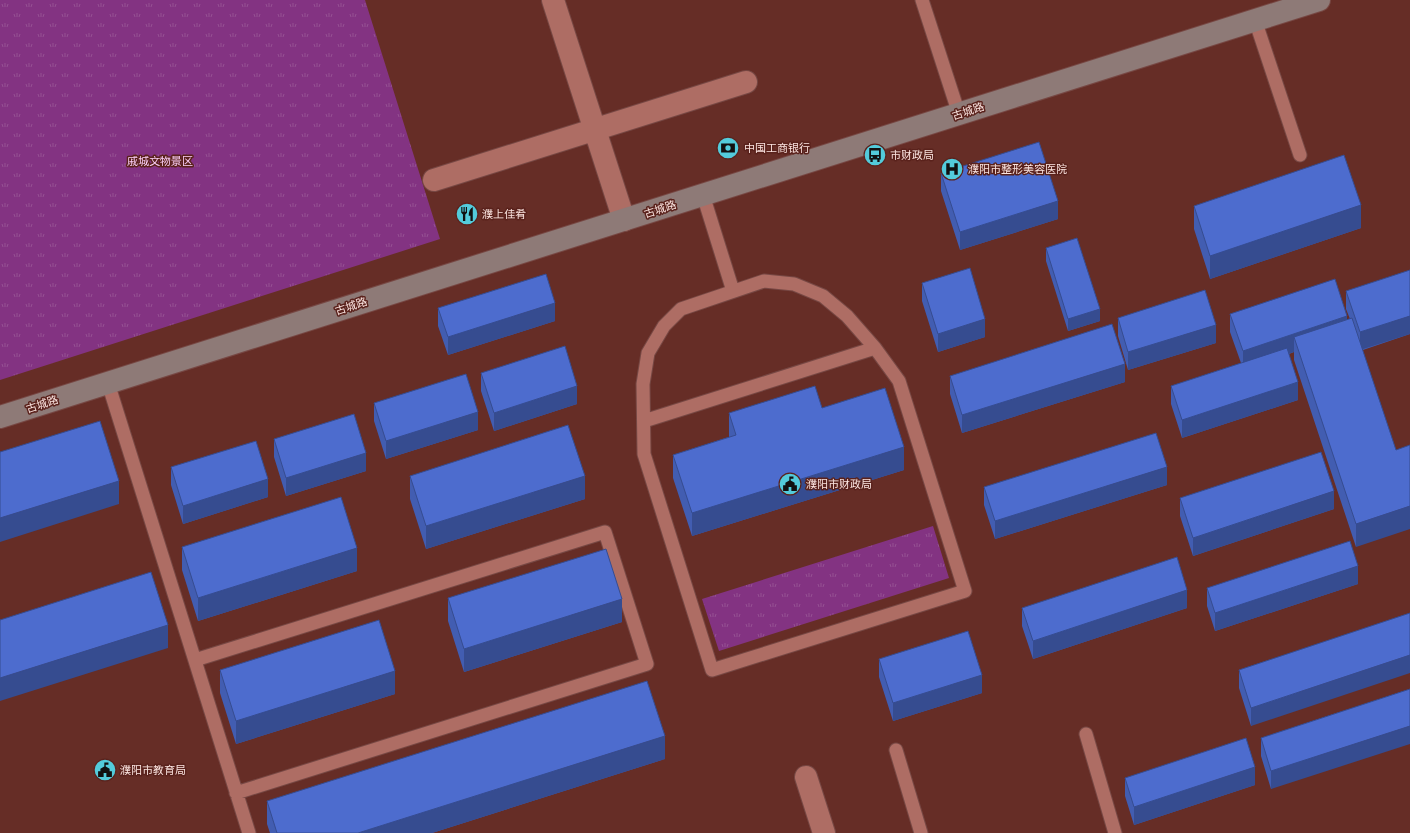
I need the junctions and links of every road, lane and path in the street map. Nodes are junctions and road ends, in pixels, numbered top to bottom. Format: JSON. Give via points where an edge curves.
{"nodes":[{"id":1,"x":553,"y":0,"type":"edge"},
{"id":2,"x":922,"y":0,"type":"edge"},
{"id":3,"x":1319,"y":0,"type":"edge"},
{"id":4,"x":1255,"y":20,"type":"junction"},
{"id":5,"x":746,"y":82,"type":"dead end"},
{"id":6,"x":959,"y":114,"type":"junction"},
{"id":7,"x":595,"y":130,"type":"junction"},
{"id":8,"x":1300,"y":155,"type":"dead end"},
{"id":9,"x":434,"y":180,"type":"dead end"},
{"id":10,"x":703,"y":195,"type":"junction"},
{"id":11,"x":624,"y":220,"type":"junction"},
{"id":12,"x":734,"y":291,"type":"junction"},
{"id":13,"x":875,"y":348,"type":"junction"},
{"id":14,"x":108,"y":383,"type":"junction"},
{"id":15,"x":0,"y":417,"type":"edge"},
{"id":16,"x":644,"y":421,"type":"junction"},
{"id":17,"x":195,"y":660,"type":"junction"},
{"id":18,"x":1086,"y":734,"type":"dead end"},
{"id":19,"x":896,"y":750,"type":"dead end"},
{"id":20,"x":806,"y":777,"type":"dead end"},
{"id":21,"x":236,"y":793,"type":"junction"},
{"id":22,"x":249,"y":833,"type":"edge"},
{"id":23,"x":824,"y":833,"type":"edge"},
{"id":24,"x":921,"y":833,"type":"edge"},
{"id":25,"x":1115,"y":833,"type":"edge"}],
"edges":[{"from":1,"to":7,"type":"street"},
{"from":2,"to":6,"type":"lane"},
{"from":3,"to":4,"type":"street","name":"古城路"},
{"from":4,"to":6,"type":"street","name":"古城路"},
{"from":4,"to":8,"type":"lane"},
{"from":5,"to":7,"type":"street"},
{"from":6,"to":10,"type":"street","name":"古城路"},
{"from":7,"to":9,"type":"street"},
{"from":7,"to":11,"type":"street"},
{"from":10,"to":11,"type":"street","name":"古城路"},
{"from":10,"to":12,"type":"lane"},
{"from":11,"to":14,"type":"street","name":"古城路"},
{"from":12,"to":13,"type":"lane","via":[[764,281],[794,284],[823,296],[847,316]]},
{"from":12,"to":16,"type":"lane","via":[[681,309],[664,326],[648,353],[643,384]]},
{"from":13,"to":16,"type":"lane"},
{"from":13,"to":16,"type":"lane","via":[[899,381],[965,591],[712,670],[644,454]]},
{"from":14,"to":15,"type":"street","name":"古城路"},
{"from":14,"to":17,"type":"lane"},
{"from":17,"to":21,"type":"lane"},
{"from":17,"to":21,"type":"lane","via":[[605,532],[647,664]]},
{"from":18,"to":25,"type":"lane"},
{"from":19,"to":24,"type":"lane"},
{"from":20,"to":23,"type":"street"},
{"from":21,"to":22,"type":"lane"}]}
